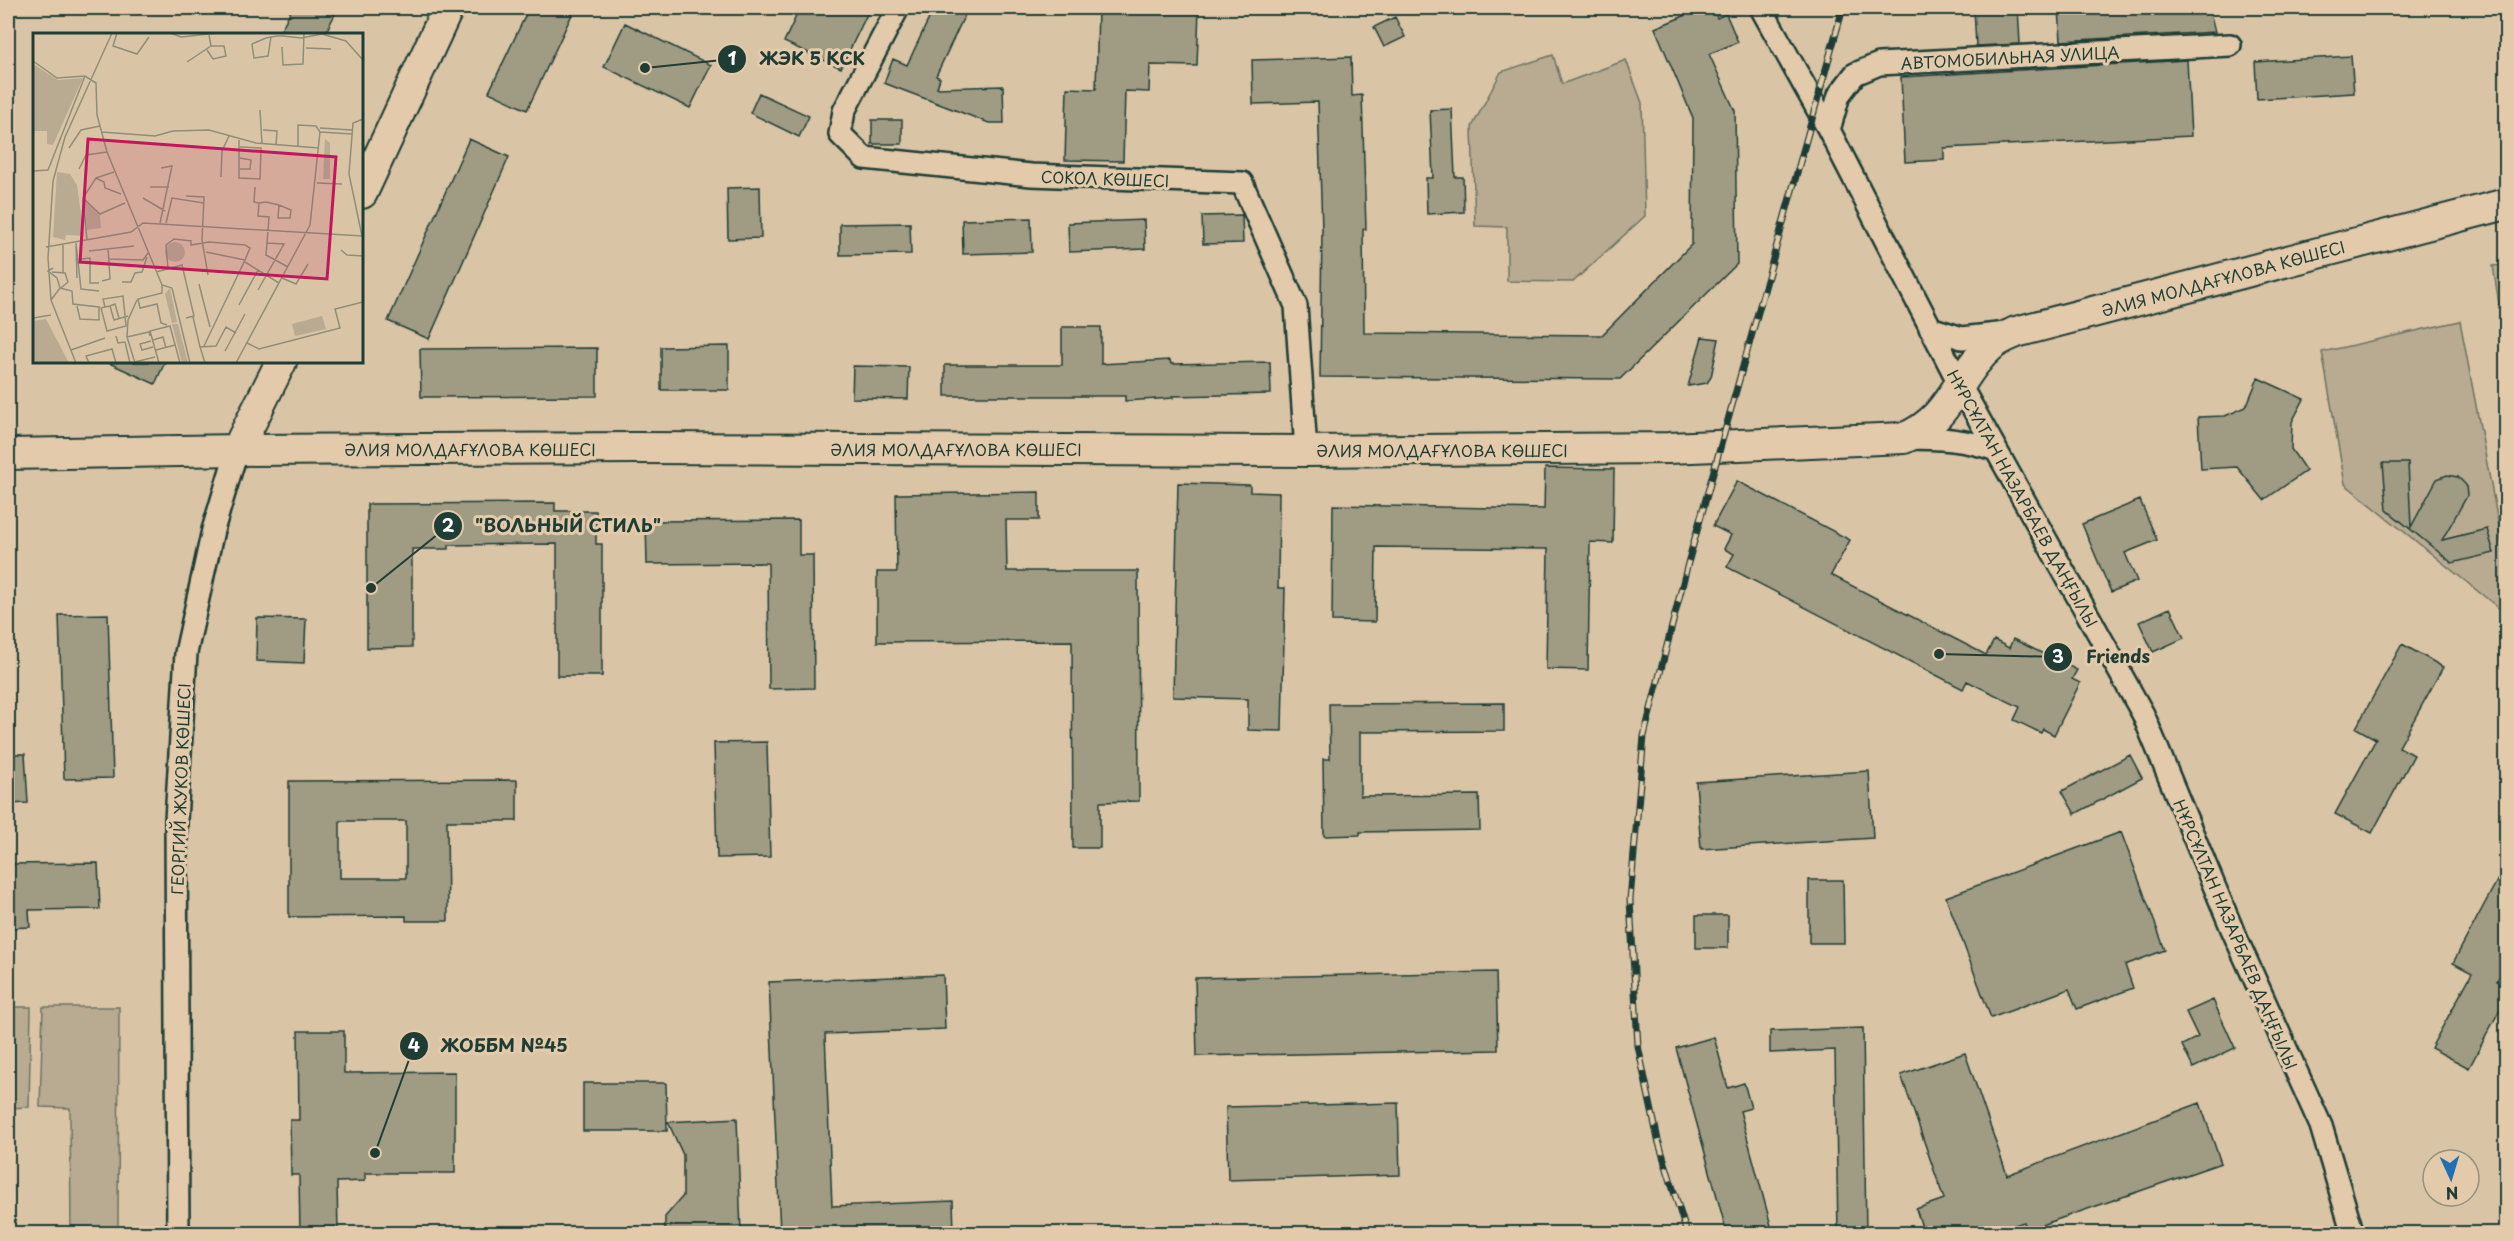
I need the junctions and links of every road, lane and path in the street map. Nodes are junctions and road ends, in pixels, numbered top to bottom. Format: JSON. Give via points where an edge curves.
{"nodes":[{"id":1,"x":448,"y":8,"type":"edge"},
{"id":2,"x":898,"y":8,"type":"edge"},
{"id":3,"x":1761,"y":8,"type":"edge"},
{"id":4,"x":2230,"y":45,"type":"dead end"},
{"id":5,"x":1829,"y":130,"type":"junction"},
{"id":6,"x":363,"y":191,"type":"edge"},
{"id":7,"x":2506,"y":204,"type":"edge"},
{"id":8,"x":1930,"y":328,"type":"junction"},
{"id":9,"x":2016,"y":332,"type":"junction"},
{"id":10,"x":280,"y":363,"type":"edge"},
{"id":11,"x":1960,"y":385,"type":"junction"},
{"id":12,"x":1904,"y":438,"type":"junction"},
{"id":13,"x":237,"y":450,"type":"junction"},
{"id":14,"x":1996,"y":450,"type":"junction"},
{"id":15,"x":1306,"y":451,"type":"junction"},
{"id":16,"x":8,"y":454,"type":"edge"},
{"id":17,"x":178,"y":1233,"type":"edge"},
{"id":18,"x":2353,"y":1233,"type":"edge"}],
"edges":[{"from":1,"to":6,"type":"main road"},
{"from":2,"to":15,"type":"street","name":"СОКОЛ КӨШЕСІ","via":[[844,111],[840,134],[864,158],[1031,175],[1242,183],[1296,306]]},
{"from":3,"to":5,"type":"street","name":"НҰРСҰЛТАН НАЗАРБАЕВ ДАҢҒЫЛЫ"},
{"from":4,"to":5,"type":"street","name":"АВТОМОБИЛЬНАЯ УЛИЦА","via":[[1879,64],[1855,74],[1839,94]]},
{"from":5,"to":8,"type":"street","name":"НҰРСҰЛТАН НАЗАРБАЕВ ДАҢҒЫЛЫ"},
{"from":7,"to":9,"type":"main road","name":"ӘЛИЯ МОЛДАҒҰЛОВА КӨШЕСІ"},
{"from":8,"to":9,"type":"street","via":[[1962,338]]},
{"from":8,"to":11,"type":"street","name":"НҰРСҰЛТАН НАЗАРБАЕВ ДАҢҒЫЛЫ"},
{"from":9,"to":11,"type":"main road","name":"ӘЛИЯ МОЛДАҒҰЛОВА КӨШЕСІ","via":[[1992,345]]},
{"from":10,"to":13,"type":"main road","name":"ГЕОРГИЙ ЖУКОВ КӨШЕСІ"},
{"from":11,"to":12,"type":"main road","name":"ӘЛИЯ МОЛДАҒҰЛОВА КӨШЕСІ","via":[[1929,424]]},
{"from":11,"to":14,"type":"street","name":"НҰРСҰЛТАН НАЗАРБАЕВ ДАҢҒЫЛЫ"},
{"from":12,"to":14,"type":"street","via":[[1948,438]]},
{"from":12,"to":15,"type":"main road","name":"ӘЛИЯ МОЛДАҒҰЛОВА КӨШЕСІ","via":[[1668,448]]},
{"from":13,"to":15,"type":"main road","name":"ӘЛИЯ МОЛДАҒҰЛОВА КӨШЕСІ"},
{"from":13,"to":16,"type":"main road","name":"ӘЛИЯ МОЛДАҒҰЛОВА КӨШЕСІ"},
{"from":13,"to":17,"type":"street","name":"ГЕОРГИЙ ЖУКОВ КӨШЕСІ","via":[[213,530],[186,653],[176,820]]},
{"from":14,"to":18,"type":"street","name":"НҰРСҰЛТАН НАЗАРБАЕВ ДАҢҒЫЛЫ","via":[[2143,714],[2232,929],[2321,1126]]}]}
